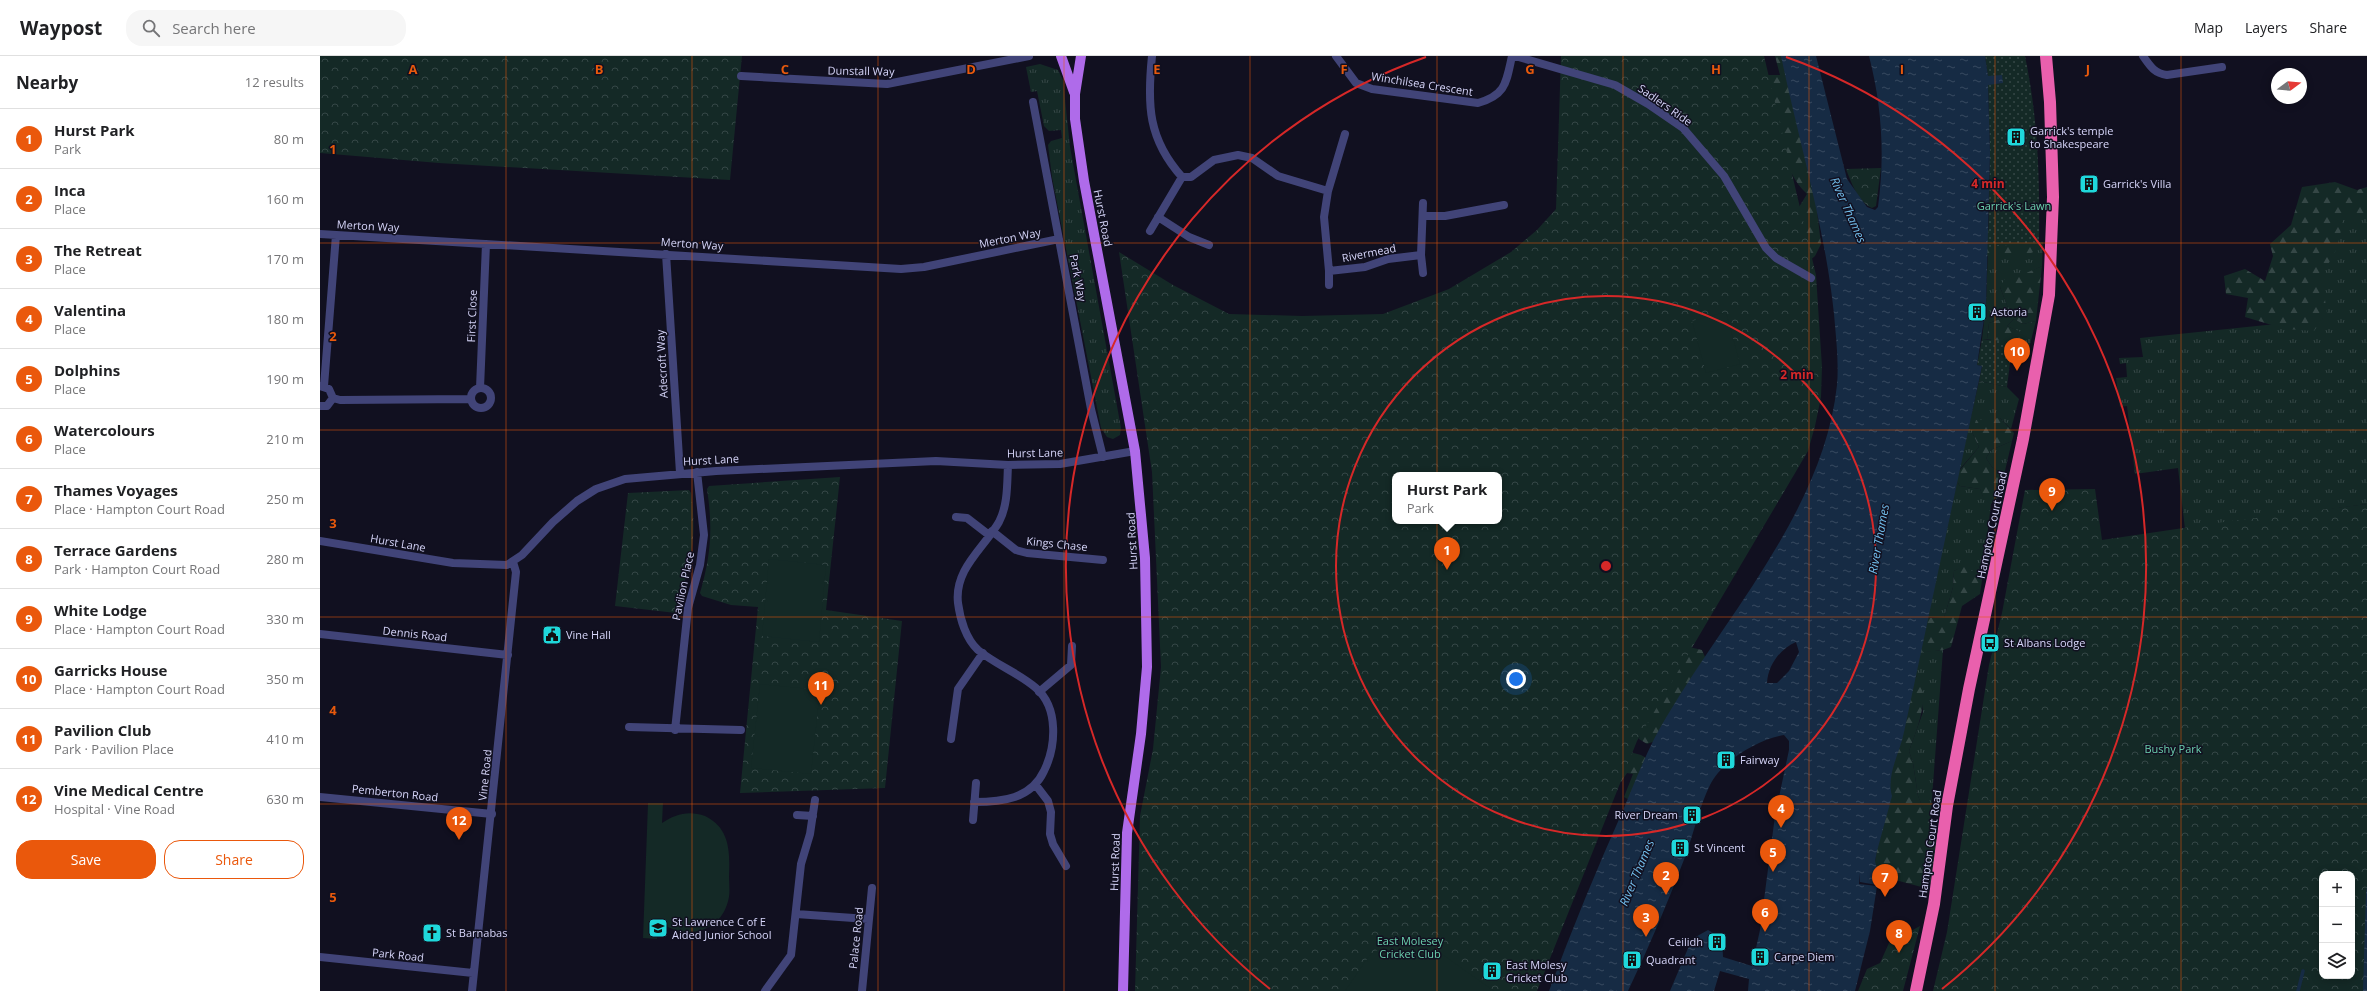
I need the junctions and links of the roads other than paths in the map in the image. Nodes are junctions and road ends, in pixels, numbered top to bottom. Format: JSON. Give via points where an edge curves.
{"nodes":[{"id":1,"x":1026,"y":56,"type":"edge"},
{"id":2,"x":1060,"y":56,"type":"edge"},
{"id":3,"x":1069,"y":56,"type":"edge"},
{"id":4,"x":1081,"y":56,"type":"edge"},
{"id":5,"x":1336,"y":56,"type":"edge"},
{"id":6,"x":1512,"y":56,"type":"edge"},
{"id":7,"x":1515,"y":56,"type":"edge"},
{"id":8,"x":2143,"y":56,"type":"edge"},
{"id":9,"x":1152,"y":58,"type":"edge"},
{"id":10,"x":2049,"y":58,"type":"edge"},
{"id":11,"x":2222,"y":67,"type":"dead end"},
{"id":12,"x":741,"y":76,"type":"dead end"},
{"id":13,"x":1075,"y":94,"type":"junction"},
{"id":14,"x":1033,"y":102,"type":"dead end"},
{"id":15,"x":1345,"y":134,"type":"dead end"},
{"id":16,"x":1182,"y":177,"type":"junction"},
{"id":17,"x":1328,"y":191,"type":"junction"},
{"id":18,"x":1423,"y":203,"type":"dead end"},
{"id":19,"x":1504,"y":205,"type":"dead end"},
{"id":20,"x":1423,"y":216,"type":"junction"},
{"id":21,"x":1158,"y":217,"type":"junction"},
{"id":22,"x":1150,"y":231,"type":"dead end"},
{"id":23,"x":320,"y":234,"type":"edge"},
{"id":24,"x":336,"y":235,"type":"junction"},
{"id":25,"x":1059,"y":239,"type":"junction"},
{"id":26,"x":486,"y":244,"type":"junction"},
{"id":27,"x":1209,"y":245,"type":"dead end"},
{"id":28,"x":666,"y":254,"type":"junction"},
{"id":29,"x":1421,"y":255,"type":"junction"},
{"id":30,"x":1329,"y":271,"type":"junction"},
{"id":31,"x":1423,"y":273,"type":"dead end"},
{"id":32,"x":1811,"y":278,"type":"dead end"},
{"id":33,"x":1329,"y":285,"type":"dead end"},
{"id":34,"x":322,"y":386,"type":"edge"},
{"id":35,"x":480,"y":388,"type":"junction"},
{"id":36,"x":333,"y":398,"type":"junction"},
{"id":37,"x":471,"y":399,"type":"junction"},
{"id":38,"x":320,"y":406,"type":"edge"},
{"id":39,"x":1135,"y":451,"type":"junction"},
{"id":40,"x":1103,"y":458,"type":"junction"},
{"id":41,"x":1008,"y":465,"type":"junction"},
{"id":42,"x":697,"y":472,"type":"junction"},
{"id":43,"x":680,"y":473,"type":"junction"},
{"id":44,"x":956,"y":517,"type":"dead end"},
{"id":45,"x":991,"y":533,"type":"junction"},
{"id":46,"x":320,"y":541,"type":"edge"},
{"id":47,"x":1103,"y":560,"type":"dead end"},
{"id":48,"x":513,"y":562,"type":"junction"},
{"id":49,"x":320,"y":634,"type":"edge"},
{"id":50,"x":1072,"y":646,"type":"dead end"},
{"id":51,"x":983,"y":653,"type":"junction"},
{"id":52,"x":508,"y":655,"type":"junction"},
{"id":53,"x":1039,"y":692,"type":"junction"},
{"id":54,"x":630,"y":727,"type":"dead end"},
{"id":55,"x":675,"y":730,"type":"junction"},
{"id":56,"x":741,"y":730,"type":"dead end"},
{"id":57,"x":951,"y":739,"type":"dead end"},
{"id":58,"x":976,"y":784,"type":"dead end"},
{"id":59,"x":1035,"y":784,"type":"junction"},
{"id":60,"x":320,"y":797,"type":"edge"},
{"id":61,"x":815,"y":800,"type":"dead end"},
{"id":62,"x":974,"y":802,"type":"junction"},
{"id":63,"x":492,"y":814,"type":"junction"},
{"id":64,"x":797,"y":815,"type":"dead end"},
{"id":65,"x":813,"y":816,"type":"junction"},
{"id":66,"x":973,"y":820,"type":"dead end"},
{"id":67,"x":1066,"y":866,"type":"dead end"},
{"id":68,"x":872,"y":888,"type":"dead end"},
{"id":69,"x":796,"y":914,"type":"junction"},
{"id":70,"x":868,"y":919,"type":"junction"},
{"id":71,"x":320,"y":957,"type":"edge"},
{"id":72,"x":473,"y":973,"type":"junction"},
{"id":73,"x":472,"y":991,"type":"edge"},
{"id":74,"x":764,"y":991,"type":"edge"},
{"id":75,"x":862,"y":991,"type":"edge"},
{"id":76,"x":1123,"y":991,"type":"edge"},
{"id":77,"x":1916,"y":991,"type":"edge"}],
"edges":[{"from":1,"to":12,"type":"street","name":"Dunstall Way","via":[[887,84]]},
{"from":2,"to":3,"type":"main road"},
{"from":2,"to":13,"type":"main road","name":"Hurst Road"},
{"from":4,"to":13,"type":"main road","name":"Hurst Road"},
{"from":5,"to":6,"type":"street","name":"Winchilsea Crescent","via":[[1356,83],[1372,89],[1478,103],[1493,99],[1502,89]]},
{"from":7,"to":32,"type":"street","name":"Sadlers Ride","via":[[1615,85],[1682,128],[1724,176],[1766,248],[1776,258]]},
{"from":8,"to":11,"type":"street","via":[[2151,68],[2167,75]]},
{"from":9,"to":16,"type":"street","via":[[1152,122],[1156,140]]},
{"from":10,"to":77,"type":"highway","name":"Hampton Court Road","via":[[2053,197],[2049,295],[2039,363],[1966,704],[1947,806],[1934,904]]},
{"from":13,"to":39,"type":"main road","name":"Hurst Road","via":[[1075,119],[1084,182]]},
{"from":14,"to":25,"type":"street","name":"Park Way"},
{"from":15,"to":17,"type":"street","name":"Rivermead"},
{"from":16,"to":17,"type":"street","via":[[1191,177],[1214,160],[1238,155],[1252,158],[1278,176]]},
{"from":16,"to":21,"type":"street"},
{"from":17,"to":30,"type":"street","name":"Rivermead","via":[[1324,218]]},
{"from":18,"to":20,"type":"street"},
{"from":19,"to":20,"type":"street","via":[[1445,216]]},
{"from":20,"to":29,"type":"street"},
{"from":21,"to":22,"type":"street"},
{"from":21,"to":27,"type":"street","via":[[1188,238]]},
{"from":23,"to":24,"type":"street","name":"Merton Way"},
{"from":24,"to":26,"type":"street","name":"Merton Way"},
{"from":24,"to":34,"type":"street"},
{"from":25,"to":28,"type":"street","name":"Merton Way","via":[[924,267],[901,269]]},
{"from":25,"to":40,"type":"street","name":"Park Way","via":[[1091,409]]},
{"from":26,"to":28,"type":"street","name":"Merton Way"},
{"from":26,"to":35,"type":"street","name":"First Close"},
{"from":28,"to":43,"type":"street","name":"Adecroft Way"},
{"from":29,"to":30,"type":"street","name":"Rivermead","via":[[1388,259],[1365,267]]},
{"from":29,"to":31,"type":"street"},
{"from":30,"to":33,"type":"street"},
{"from":34,"to":36,"type":"street","via":[[330,389]]},
{"from":35,"to":37,"type":"street","via":[[474,391]]},
{"from":35,"to":37,"type":"street","via":[[486,390],[490,396],[487,405],[478,407]]},
{"from":36,"to":37,"type":"street"},
{"from":36,"to":38,"type":"street","via":[[327,406]]},
{"from":39,"to":40,"type":"street","name":"Hurst Lane"},
{"from":39,"to":76,"type":"main road","name":"Hurst Road","via":[[1145,558],[1147,667],[1128,833]]},
{"from":40,"to":41,"type":"street","name":"Hurst Lane","via":[[1060,464]]},
{"from":41,"to":42,"type":"street","name":"Hurst Lane","via":[[936,461]]},
{"from":41,"to":45,"type":"street","via":[[1007,495],[999,521]]},
{"from":42,"to":43,"type":"street","name":"Hurst Lane"},
{"from":42,"to":55,"type":"street","name":"Pavilion Place","via":[[704,535],[700,565],[688,608]]},
{"from":43,"to":48,"type":"street","name":"Hurst Lane","via":[[625,479],[596,489],[560,515]]},
{"from":44,"to":45,"type":"street","name":"Kings Chase","via":[[967,518]]},
{"from":45,"to":47,"type":"street","name":"Kings Chase","via":[[1016,550],[1027,553]]},
{"from":45,"to":51,"type":"street","via":[[966,566],[959,583],[958,602],[963,626],[977,649]]},
{"from":46,"to":48,"type":"street","name":"Hurst Lane","via":[[453,563],[500,566]]},
{"from":48,"to":52,"type":"street","name":"Vine Road","via":[[516,576]]},
{"from":49,"to":52,"type":"street","name":"Dennis Road"},
{"from":50,"to":53,"type":"street","via":[[1071,665]]},
{"from":51,"to":53,"type":"street"},
{"from":51,"to":57,"type":"street","via":[[958,689]]},
{"from":52,"to":63,"type":"street","name":"Vine Road"},
{"from":53,"to":59,"type":"street","via":[[1047,704],[1053,722],[1053,741],[1050,759]]},
{"from":54,"to":55,"type":"street"},
{"from":55,"to":56,"type":"street"},
{"from":58,"to":62,"type":"street"},
{"from":59,"to":62,"type":"street","via":[[1021,794],[1000,802]]},
{"from":59,"to":67,"type":"street","via":[[1048,801],[1051,812],[1050,834]]},
{"from":60,"to":63,"type":"street","name":"Pemberton Road"},
{"from":61,"to":65,"type":"street"},
{"from":62,"to":66,"type":"street"},
{"from":63,"to":72,"type":"street","name":"Vine Road"},
{"from":64,"to":65,"type":"street"},
{"from":65,"to":69,"type":"street","via":[[801,864]]},
{"from":68,"to":70,"type":"street","name":"Palace Road"},
{"from":69,"to":70,"type":"street"},
{"from":69,"to":74,"type":"street","via":[[791,955]]},
{"from":70,"to":75,"type":"street","name":"Palace Road"},
{"from":71,"to":72,"type":"street","name":"Park Road"},
{"from":72,"to":73,"type":"street","name":"Vine Road"}]}
